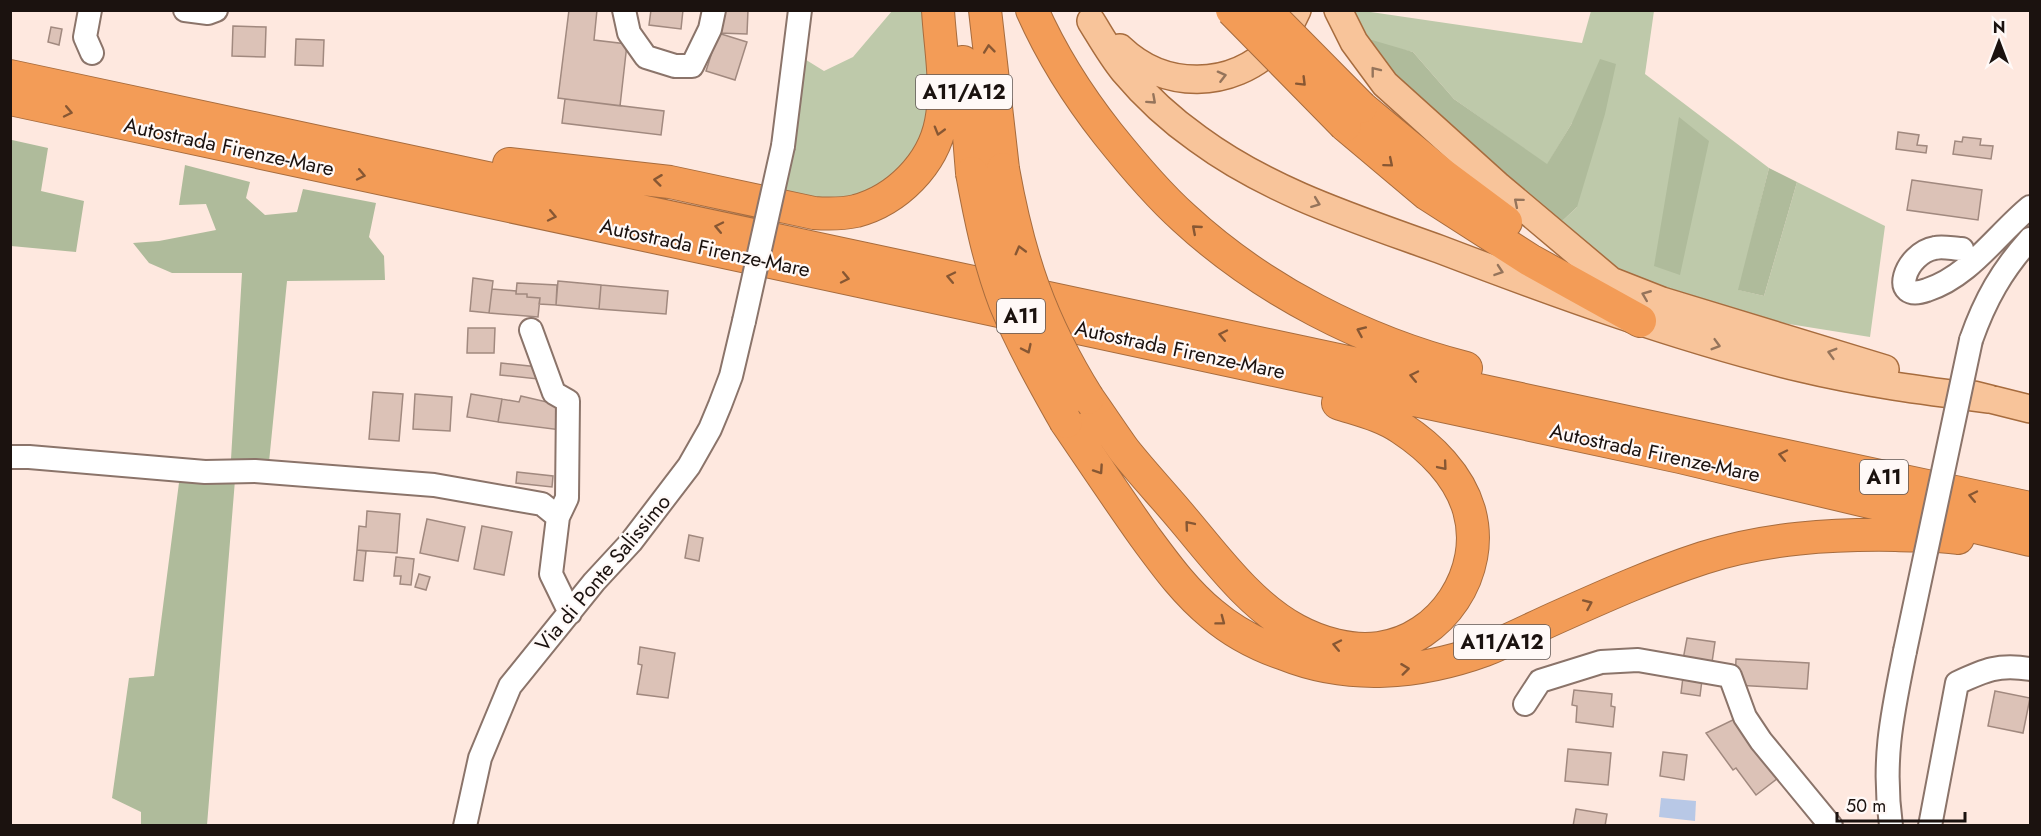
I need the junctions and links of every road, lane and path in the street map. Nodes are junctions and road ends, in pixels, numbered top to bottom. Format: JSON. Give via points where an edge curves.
{"nodes":[{"id":1,"x":90,"y":10,"type":"edge"},
{"id":2,"x":185,"y":10,"type":"edge"},
{"id":3,"x":216,"y":10,"type":"edge"},
{"id":4,"x":624,"y":10,"type":"edge"},
{"id":5,"x":714,"y":10,"type":"edge"},
{"id":6,"x":800,"y":10,"type":"edge"},
{"id":7,"x":938,"y":10,"type":"edge"},
{"id":8,"x":959,"y":10,"type":"edge"},
{"id":9,"x":985,"y":10,"type":"edge"},
{"id":10,"x":1032,"y":10,"type":"edge"},
{"id":11,"x":1232,"y":10,"type":"edge"},
{"id":12,"x":1265,"y":10,"type":"edge"},
{"id":13,"x":1297,"y":10,"type":"edge"},
{"id":14,"x":1338,"y":10,"type":"edge"},
{"id":15,"x":1087,"y":16,"type":"edge"},
{"id":16,"x":92,"y":53,"type":"dead end"},
{"id":17,"x":10,"y":76,"type":"edge"},
{"id":18,"x":10,"y":99,"type":"edge"},
{"id":19,"x":1353,"y":116,"type":"junction"},
{"id":20,"x":305,"y":139,"type":"junction"},
{"id":21,"x":2031,"y":207,"type":"edge"},
{"id":22,"x":2031,"y":239,"type":"edge"},
{"id":23,"x":1957,"y":256,"type":"dead end"},
{"id":24,"x":1611,"y":280,"type":"junction"},
{"id":25,"x":1640,"y":321,"type":"junction"},
{"id":26,"x":531,"y":330,"type":"dead end"},
{"id":27,"x":1134,"y":340,"type":"junction"},
{"id":28,"x":1989,"y":399,"type":"junction"},
{"id":29,"x":2031,"y":409,"type":"edge"},
{"id":30,"x":1738,"y":446,"type":"junction"},
{"id":31,"x":10,"y":458,"type":"edge"},
{"id":32,"x":2031,"y":508,"type":"edge"},
{"id":33,"x":558,"y":517,"type":"junction"},
{"id":34,"x":2031,"y":540,"type":"edge"},
{"id":35,"x":2031,"y":550,"type":"edge"},
{"id":36,"x":570,"y":613,"type":"junction"},
{"id":37,"x":2031,"y":669,"type":"edge"},
{"id":38,"x":1525,"y":704,"type":"dead end"},
{"id":39,"x":465,"y":825,"type":"edge"},
{"id":40,"x":1831,"y":825,"type":"edge"},
{"id":41,"x":1891,"y":825,"type":"edge"},
{"id":42,"x":1930,"y":825,"type":"edge"}],
"edges":[{"from":1,"to":16,"type":"street","via":[[85,37]]},
{"from":2,"to":3,"type":"street"},
{"from":4,"to":5,"type":"street","via":[[629,33],[646,57],[675,66],[692,66]]},
{"from":6,"to":36,"type":"street","name":"Via di Ponte Salissimo","bridge":true,"via":[[783,146],[731,376],[720,405],[689,466]]},
{"from":7,"to":20,"type":"highway","one_way":true,"via":[[944,95],[935,144],[915,174],[900,188],[855,211],[814,213],[670,182]]},
{"from":8,"to":35,"type":"highway","number":"A11/A12","one_way":true,"bridge":true,"via":[[972,173],[980,218],[1005,303],[1036,370],[1122,506],[1173,575],[1212,615],[1246,638],[1316,666],[1399,670],[1485,650],[1641,581],[1705,558],[1796,538],[1841,534],[1946,537]]},
{"from":27,"to":9,"type":"highway","one_way":true,"bridge":true,"via":[[1251,382],[1372,414],[1423,444],[1452,477],[1469,510],[1471,526],[1467,573],[1455,599],[1441,616],[1413,638],[1378,648],[1330,644],[1294,629],[1256,601],[1125,450],[1088,398],[1053,338],[1028,277],[1003,169]]},
{"from":30,"to":10,"type":"highway","one_way":true,"via":[[1594,401],[1414,352],[1330,317],[1282,291],[1210,241],[1155,191],[1057,61]]},
{"from":11,"to":19,"type":"highway","one_way":true,"bridge":true},
{"from":12,"to":19,"type":"highway","bridge":true},
{"from":15,"to":13,"type":"main road","one_way":true,"via":[[1142,66],[1179,79],[1201,80],[1229,75],[1257,61],[1277,45]]},
{"from":24,"to":14,"type":"main road","one_way":true,"via":[[1385,84],[1354,42]]},
{"from":15,"to":25,"type":"main road","one_way":true,"via":[[1124,70],[1151,99],[1197,138],[1264,179],[1354,218]]},
{"from":17,"to":20,"type":"highway","name":"Autostrada Firenze-Mare","number":"A11"},
{"from":18,"to":27,"type":"highway","name":"Autostrada Firenze-Mare","number":"A11","one_way":true},
{"from":19,"to":24,"type":"highway","via":[[1515,228],[1575,264]]},
{"from":19,"to":25,"type":"highway","one_way":true,"via":[[1427,194],[1530,260]]},
{"from":30,"to":20,"type":"highway","name":"Autostrada Firenze-Mare","number":"A11","one_way":true},
{"from":21,"to":23,"type":"street","via":[[1971,264]]},
{"from":22,"to":41,"type":"street","bridge":true,"via":[[1989,296],[1971,340],[1890,726],[1887,797]]},
{"from":28,"to":24,"type":"main road","one_way":true,"via":[[1737,325]]},
{"from":25,"to":28,"type":"main road","one_way":true,"via":[[1802,368]]},
{"from":26,"to":33,"type":"street","via":[[554,393],[568,401],[567,498]]},
{"from":27,"to":34,"type":"highway","name":"Autostrada Firenze-Mare","number":"A11","via":[[1680,458]]},
{"from":28,"to":29,"type":"main road"},
{"from":32,"to":30,"type":"highway","name":"Autostrada Firenze-Mare","number":"A11","one_way":true},
{"from":31,"to":33,"type":"street","via":[[434,485],[542,504]]},
{"from":33,"to":36,"type":"street","via":[[551,574]]},
{"from":36,"to":39,"type":"street","name":"Via di Ponte Salissimo","via":[[510,686],[480,758]]},
{"from":37,"to":42,"type":"street","via":[[1988,669],[1957,683]]},
{"from":38,"to":40,"type":"street","via":[[1540,681],[1601,662],[1638,660],[1730,676],[1745,717],[1761,741]]}]}
